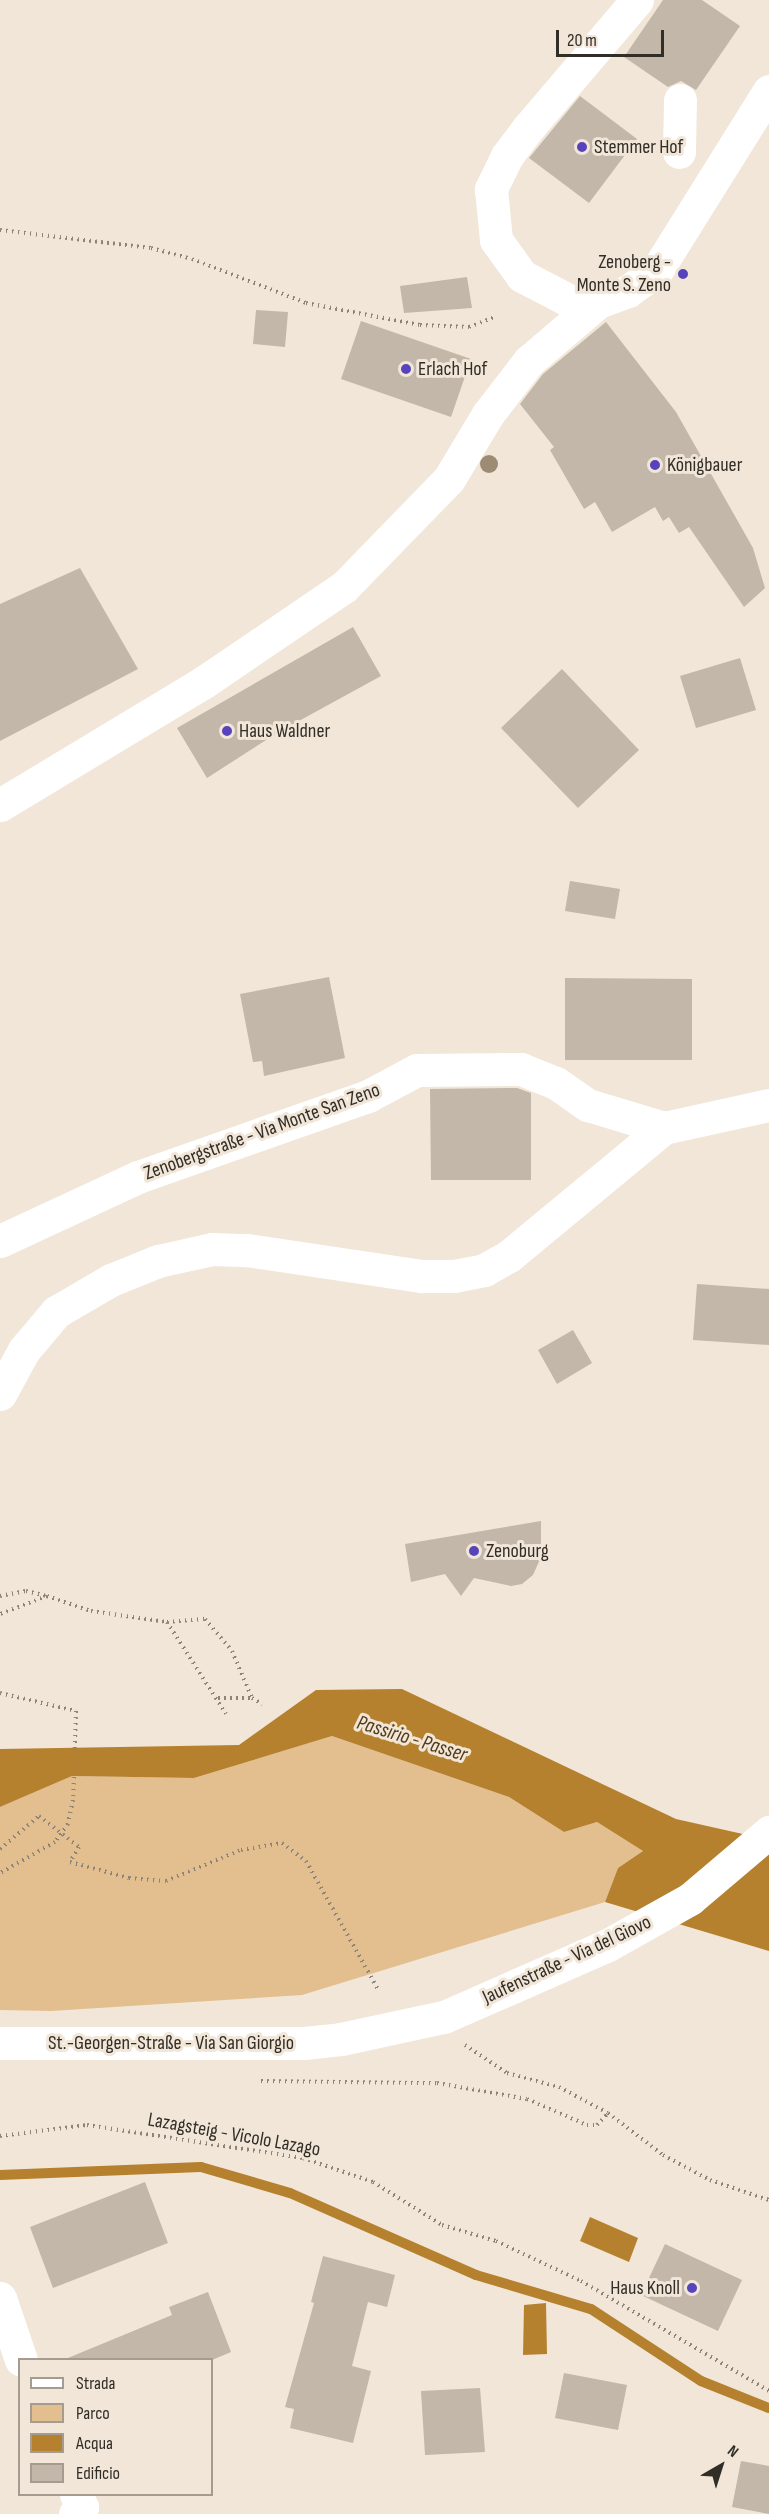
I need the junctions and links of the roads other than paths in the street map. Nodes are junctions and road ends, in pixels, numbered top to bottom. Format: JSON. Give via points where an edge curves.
{"nodes":[{"id":1,"x":637,"y":0,"type":"edge"},
{"id":2,"x":769,"y":91,"type":"edge"},
{"id":3,"x":680,"y":100,"type":"dead end"},
{"id":4,"x":679,"y":152,"type":"dead end"},
{"id":5,"x":598,"y":302,"type":"junction"},
{"id":6,"x":0,"y":805,"type":"edge"},
{"id":7,"x":769,"y":1105,"type":"edge"},
{"id":8,"x":664,"y":1128,"type":"junction"},
{"id":9,"x":0,"y":1241,"type":"edge"},
{"id":10,"x":0,"y":1394,"type":"edge"},
{"id":11,"x":769,"y":1832,"type":"edge"},
{"id":12,"x":342,"y":2039,"type":"joint"},
{"id":13,"x":0,"y":2043,"type":"edge"},
{"id":14,"x":0,"y":2298,"type":"edge"},
{"id":15,"x":20,"y":2358,"type":"edge"},
{"id":16,"x":77,"y":2496,"type":"edge"},
{"id":17,"x":75,"y":2514,"type":"edge"}],
"edges":[{"from":1,"to":5,"type":"street","via":[[528,128],[507,156],[491,189],[496,240],[522,276],[576,304]]},
{"from":2,"to":5,"type":"street","via":[[657,270],[628,291]]},
{"from":3,"to":4,"type":"street"},
{"from":5,"to":6,"type":"street","via":[[529,361],[488,414],[449,479],[344,587],[204,682]]},
{"from":7,"to":8,"type":"street","name":"Zenobergstraße - Via Monte San Zeno"},
{"from":8,"to":9,"type":"street","name":"Zenobergstraße - Via Monte San Zeno","via":[[588,1105],[556,1083],[521,1069],[417,1070],[368,1096],[138,1177]]},
{"from":8,"to":10,"type":"street","name":"Zenobergstraße - Via Monte San Zeno","via":[[509,1256],[484,1270],[454,1276],[422,1276],[247,1250],[212,1249],[158,1261],[111,1280],[56,1312],[24,1350]]},
{"from":11,"to":12,"type":"street","name":"Jaufenstraße - Via del Giovo","via":[[690,1899],[606,1946],[444,2017]]},
{"from":12,"to":13,"type":"street","name":"St.-Georgen-Straße - Via San Giorgio","via":[[304,2043]]},
{"from":14,"to":15,"type":"street"},
{"from":16,"to":17,"type":"street","via":[[82,2507]]}]}
